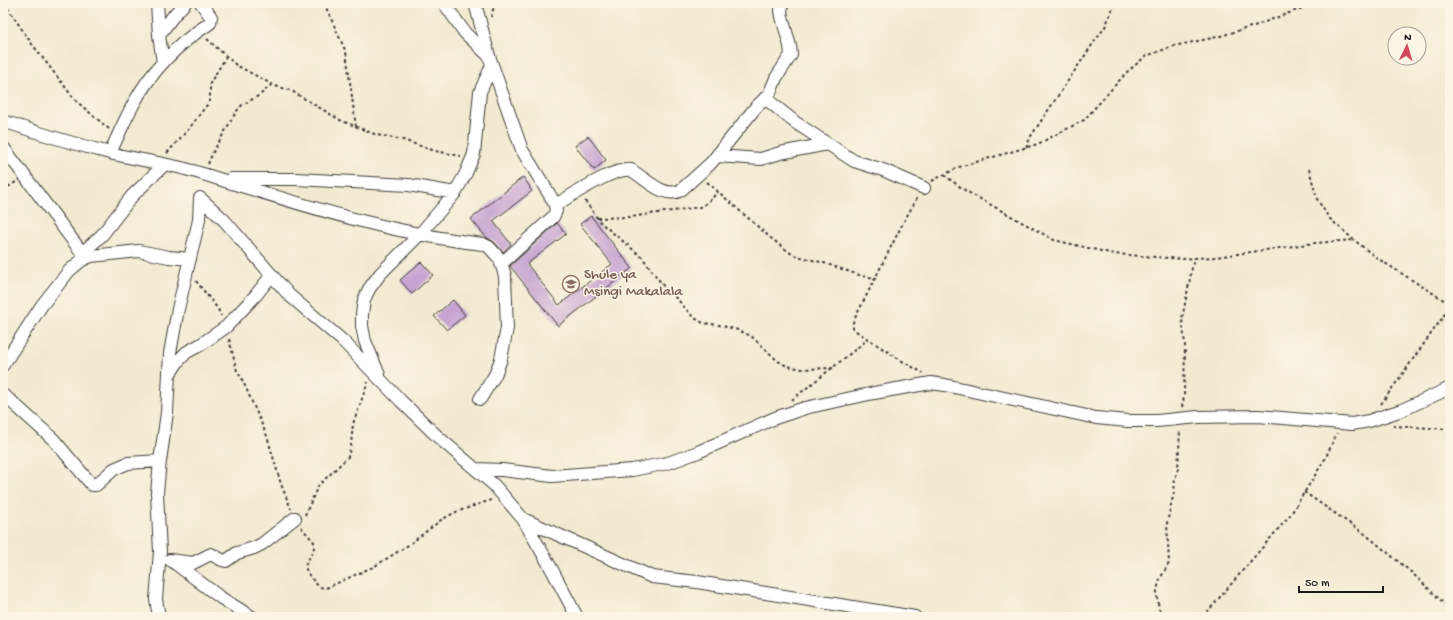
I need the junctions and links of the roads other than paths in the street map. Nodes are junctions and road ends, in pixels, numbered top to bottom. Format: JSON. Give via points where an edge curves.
{"nodes":[{"id":1,"x":157,"y":3,"type":"edge"},
{"id":2,"x":185,"y":3,"type":"edge"},
{"id":3,"x":201,"y":3,"type":"edge"},
{"id":4,"x":444,"y":3,"type":"edge"},
{"id":5,"x":474,"y":3,"type":"edge"},
{"id":6,"x":783,"y":3,"type":"edge"},
{"id":7,"x":159,"y":36,"type":"junction"},
{"id":8,"x":491,"y":60,"type":"junction"},
{"id":9,"x":163,"y":63,"type":"junction"},
{"id":10,"x":765,"y":98,"type":"junction"},
{"id":11,"x":3,"y":121,"type":"edge"},
{"id":12,"x":828,"y":144,"type":"junction"},
{"id":13,"x":3,"y":147,"type":"edge"},
{"id":14,"x":110,"y":153,"type":"junction"},
{"id":15,"x":717,"y":156,"type":"junction"},
{"id":16,"x":161,"y":164,"type":"junction"},
{"id":17,"x":217,"y":179,"type":"junction"},
{"id":18,"x":924,"y":188,"type":"road end"},
{"id":19,"x":455,"y":193,"type":"junction"},
{"id":20,"x":555,"y":205,"type":"junction"},
{"id":21,"x":420,"y":234,"type":"junction"},
{"id":22,"x":84,"y":255,"type":"junction"},
{"id":23,"x":502,"y":264,"type":"junction"},
{"id":24,"x":189,"y":265,"type":"junction"},
{"id":25,"x":271,"y":276,"type":"junction"},
{"id":26,"x":3,"y":365,"type":"edge"},
{"id":27,"x":168,"y":376,"type":"junction"},
{"id":28,"x":383,"y":382,"type":"junction"},
{"id":29,"x":1450,"y":388,"type":"edge"},
{"id":30,"x":3,"y":395,"type":"edge"},
{"id":31,"x":480,"y":399,"type":"dead end"},
{"id":32,"x":160,"y":461,"type":"junction"},
{"id":33,"x":476,"y":469,"type":"junction"},
{"id":34,"x":523,"y":519,"type":"junction"},
{"id":35,"x":297,"y":522,"type":"road end"},
{"id":36,"x":160,"y":552,"type":"junction"},
{"id":37,"x":170,"y":560,"type":"junction"},
{"id":38,"x":159,"y":617,"type":"edge"},
{"id":39,"x":252,"y":617,"type":"edge"},
{"id":40,"x":577,"y":617,"type":"edge"},
{"id":41,"x":915,"y":617,"type":"edge"}],
"edges":[{"from":1,"to":7,"type":"street"},
{"from":2,"to":7,"type":"street"},
{"from":3,"to":9,"type":"street","via":[[212,17],[210,24],[188,38]]},
{"from":4,"to":8,"type":"street","via":[[465,33]]},
{"from":5,"to":8,"type":"street"},
{"from":6,"to":10,"type":"street","via":[[782,17],[791,55]]},
{"from":7,"to":9,"type":"street"},
{"from":8,"to":19,"type":"street","via":[[480,92],[472,159]]},
{"from":8,"to":20,"type":"street","via":[[522,150]]},
{"from":9,"to":14,"type":"street","via":[[134,102]]},
{"from":10,"to":12,"type":"street"},
{"from":10,"to":15,"type":"street"},
{"from":11,"to":14,"type":"street"},
{"from":12,"to":15,"type":"street","via":[[761,159]]},
{"from":12,"to":18,"type":"street","via":[[854,161],[883,170]]},
{"from":13,"to":22,"type":"street"},
{"from":14,"to":16,"type":"street"},
{"from":15,"to":20,"type":"street","via":[[677,193],[667,192],[627,169],[615,172]]},
{"from":16,"to":17,"type":"street"},
{"from":16,"to":22,"type":"street"},
{"from":17,"to":19,"type":"street","via":[[296,179],[409,185]]},
{"from":17,"to":21,"type":"street","via":[[333,213]]},
{"from":19,"to":21,"type":"street"},
{"from":20,"to":23,"type":"street","via":[[553,217]]},
{"from":21,"to":23,"type":"street","via":[[489,246]]},
{"from":21,"to":28,"type":"street","via":[[380,274],[364,300],[362,326],[365,341]]},
{"from":22,"to":24,"type":"street","via":[[139,251],[169,257]]},
{"from":22,"to":26,"type":"street","via":[[42,305]]},
{"from":23,"to":31,"type":"street","via":[[505,276],[507,328],[495,375]]},
{"from":24,"to":25,"type":"street","via":[[199,220],[200,198],[224,220]]},
{"from":24,"to":27,"type":"street","via":[[178,309]]},
{"from":25,"to":27,"type":"street","via":[[226,327],[187,352]]},
{"from":25,"to":28,"type":"street","via":[[289,295],[343,341]]},
{"from":27,"to":32,"type":"street","via":[[168,413]]},
{"from":28,"to":33,"type":"street","via":[[438,437]]},
{"from":29,"to":33,"type":"street","via":[[1402,410],[1352,424],[1258,416],[1158,421],[1096,418],[931,383],[805,408],[668,463],[632,470],[552,476]]},
{"from":30,"to":32,"type":"street","via":[[54,440],[92,485],[96,485],[114,469],[128,463]]},
{"from":32,"to":36,"type":"street","via":[[157,493]]},
{"from":33,"to":34,"type":"street","via":[[494,484]]},
{"from":34,"to":40,"type":"street"},
{"from":34,"to":41,"type":"street","via":[[652,576]]},
{"from":35,"to":37,"type":"street","via":[[262,544],[237,553],[226,561],[211,554],[193,563]]},
{"from":36,"to":37,"type":"street"},
{"from":36,"to":38,"type":"street","via":[[156,599]]},
{"from":37,"to":39,"type":"street","via":[[221,598]]}]}
